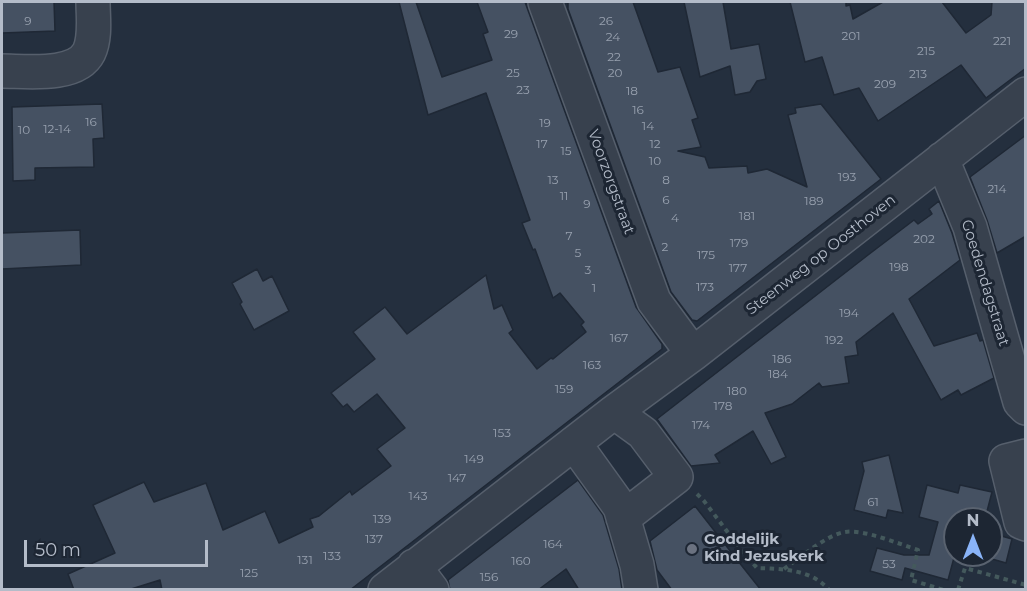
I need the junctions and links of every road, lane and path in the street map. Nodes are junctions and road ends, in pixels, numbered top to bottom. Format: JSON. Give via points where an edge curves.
{"nodes":[{"id":1,"x":93,"y":2,"type":"edge"},
{"id":2,"x":545,"y":2,"type":"edge"},
{"id":3,"x":2,"y":71,"type":"edge"},
{"id":4,"x":1026,"y":94,"type":"edge"},
{"id":5,"x":942,"y":159,"type":"junction"},
{"id":6,"x":693,"y":354,"type":"junction"},
{"id":7,"x":1026,"y":408,"type":"edge"},
{"id":8,"x":614,"y":412,"type":"junction"},
{"id":9,"x":574,"y":443,"type":"junction"},
{"id":10,"x":1026,"y":456,"type":"edge"},
{"id":11,"x":676,"y":477,"type":"junction"},
{"id":12,"x":623,"y":518,"type":"junction"},
{"id":13,"x":1026,"y":524,"type":"edge"},
{"id":14,"x":784,"y":569,"type":"junction"},
{"id":15,"x":423,"y":578,"type":"edge"},
{"id":16,"x":1026,"y":585,"type":"edge"},
{"id":17,"x":385,"y":590,"type":"edge"},
{"id":18,"x":641,"y":590,"type":"edge"},
{"id":19,"x":829,"y":590,"type":"edge"},
{"id":20,"x":944,"y":590,"type":"edge"},
{"id":21,"x":958,"y":590,"type":"edge"}],
"edges":[{"from":1,"to":3,"type":"street","via":[[94,30],[88,53],[77,63],[58,71]]},
{"from":2,"to":6,"type":"street","name":"Voorzorgstraat","via":[[654,301]]},
{"from":4,"to":5,"type":"street","name":"Steenweg op Oosthoven"},
{"from":5,"to":6,"type":"street","name":"Steenweg op Oosthoven"},
{"from":5,"to":7,"type":"street","name":"Goedendagstraat","via":[[970,227],[1020,402]]},
{"from":6,"to":8,"type":"street","name":"Steenweg op Oosthoven"},
{"from":8,"to":9,"type":"street","name":"Steenweg op Oosthoven"},
{"from":8,"to":11,"type":"street","via":[[643,433]]},
{"from":9,"to":12,"type":"street","via":[[620,507]]},
{"from":9,"to":15,"type":"street","name":"Steenweg op Oosthoven"},
{"from":10,"to":13,"type":"street","via":[[1006,461],[1022,522]]},
{"from":11,"to":12,"type":"street"},
{"from":11,"to":14,"type":"path","via":[[704,501],[757,568]]},
{"from":12,"to":18,"type":"street"},
{"from":14,"to":19,"type":"path","via":[[813,576]]},
{"from":14,"to":20,"type":"path","via":[[834,536],[859,533],[918,550],[911,580]]},
{"from":15,"to":17,"type":"street","name":"Steenweg op Oosthoven"},
{"from":16,"to":21,"type":"path","via":[[965,568]]}]}
